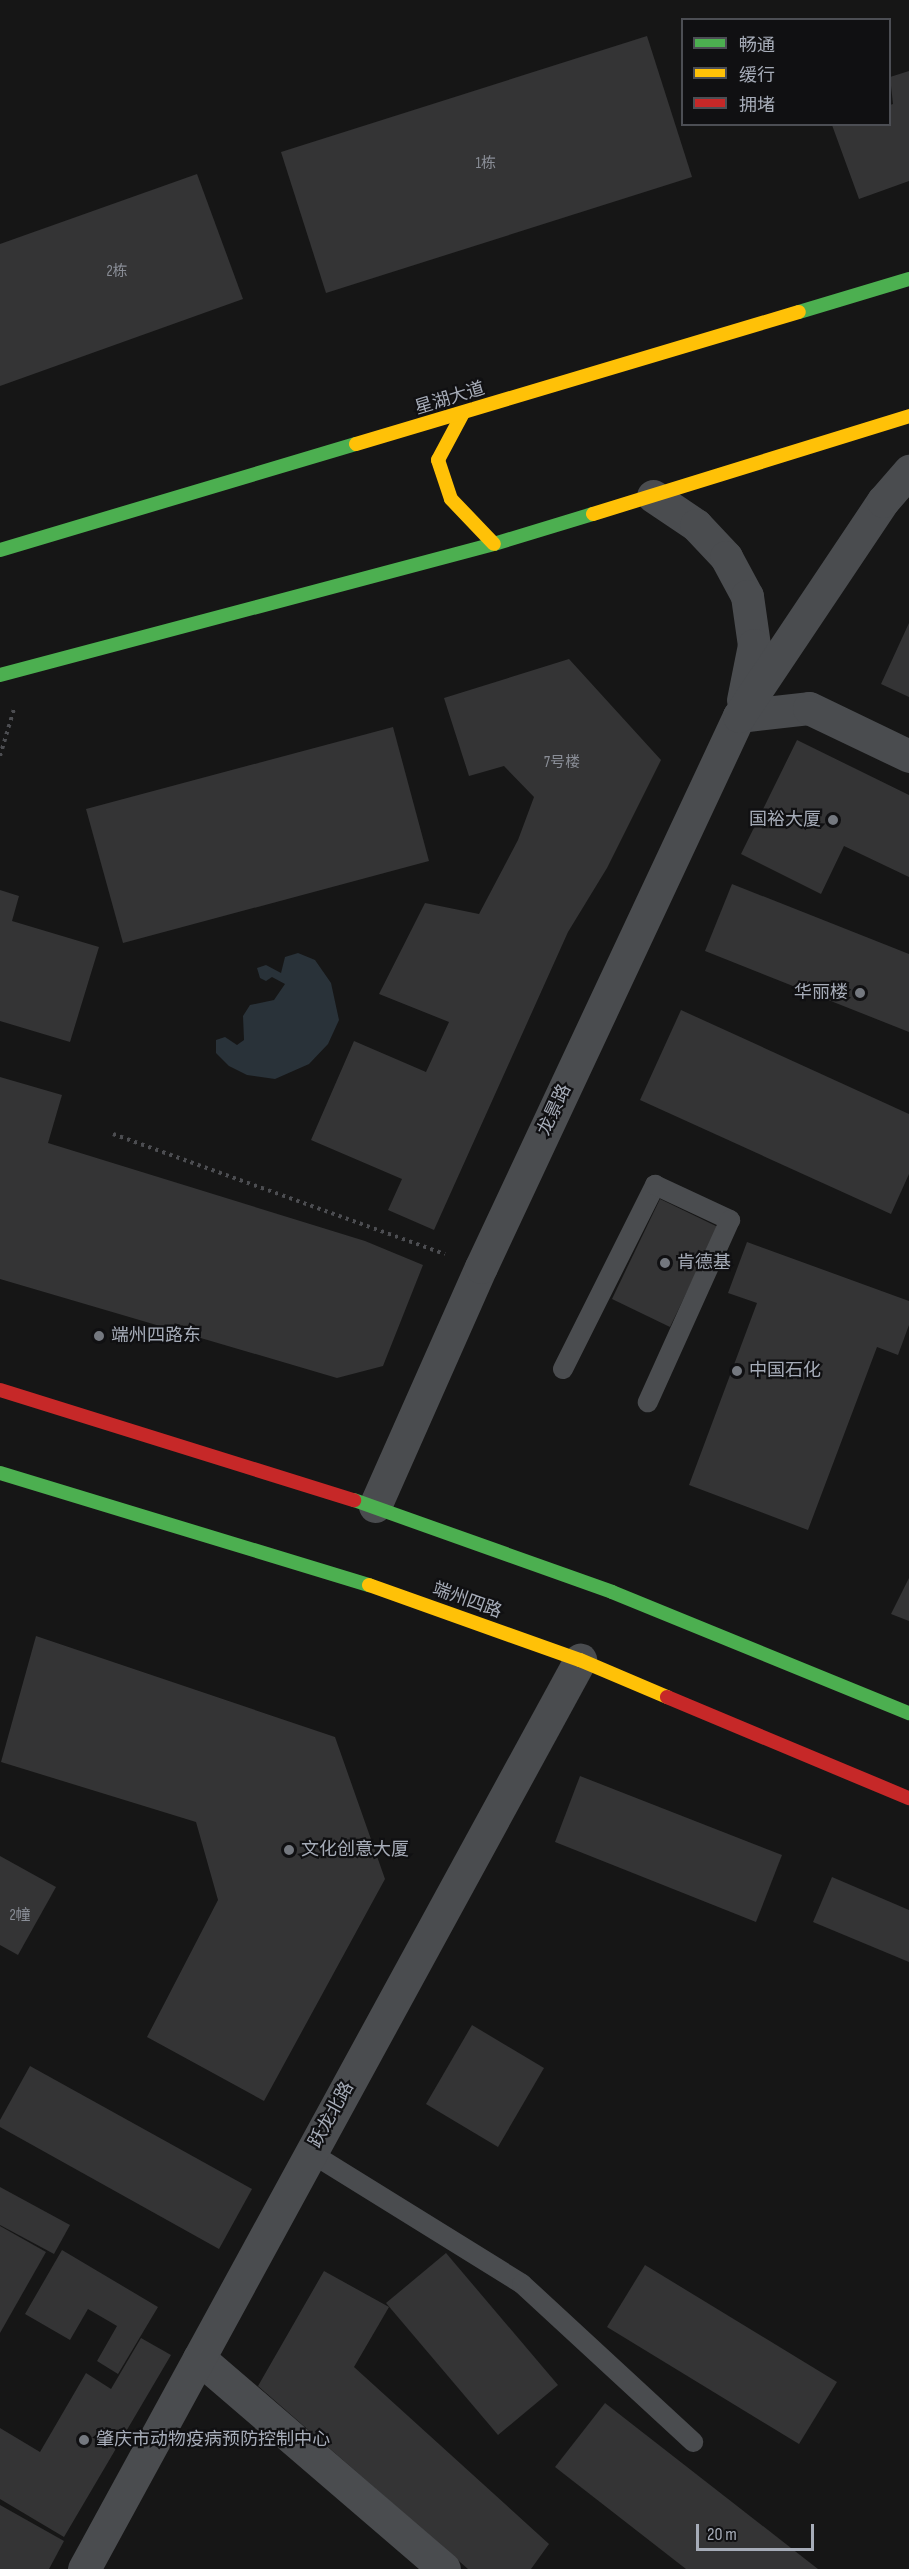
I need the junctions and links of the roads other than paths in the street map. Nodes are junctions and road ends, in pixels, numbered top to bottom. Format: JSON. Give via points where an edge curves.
{"nodes":[{"id":1,"x":909,"y":279,"type":"edge"},
{"id":2,"x":462,"y":415,"type":"junction"},
{"id":3,"x":909,"y":416,"type":"edge"},
{"id":4,"x":909,"y":471,"type":"edge"},
{"id":5,"x":653,"y":496,"type":"junction"},
{"id":6,"x":494,"y":544,"type":"junction"},
{"id":7,"x":0,"y":550,"type":"edge"},
{"id":8,"x":0,"y":675,"type":"edge"},
{"id":9,"x":739,"y":716,"type":"junction"},
{"id":10,"x":909,"y":756,"type":"edge"},
{"id":11,"x":563,"y":1370,"type":"dead end"},
{"id":12,"x":0,"y":1390,"type":"edge"},
{"id":13,"x":648,"y":1402,"type":"dead end"},
{"id":14,"x":0,"y":1473,"type":"edge"},
{"id":15,"x":375,"y":1506,"type":"junction"},
{"id":16,"x":580,"y":1660,"type":"junction"},
{"id":17,"x":909,"y":1713,"type":"edge"},
{"id":18,"x":909,"y":1798,"type":"edge"},
{"id":19,"x":311,"y":2153,"type":"junction"},
{"id":20,"x":199,"y":2358,"type":"junction"},
{"id":21,"x":693,"y":2442,"type":"dead end"},
{"id":22,"x":84,"y":2569,"type":"edge"},
{"id":23,"x":444,"y":2569,"type":"edge"}],
"edges":[{"from":1,"to":2,"type":"main road","name":"星湖大道"},
{"from":2,"to":6,"type":"main road","via":[[438,460],[451,500]]},
{"from":2,"to":7,"type":"main road","name":"星湖大道"},
{"from":3,"to":5,"type":"main road"},
{"from":4,"to":9,"type":"street","via":[[883,501]]},
{"from":5,"to":6,"type":"main road"},
{"from":5,"to":9,"type":"street","via":[[696,525],[726,557],[747,596],[754,645]]},
{"from":6,"to":8,"type":"main road"},
{"from":9,"to":10,"type":"street","via":[[809,708]]},
{"from":9,"to":15,"type":"street","name":"龙景路","via":[[481,1267]]},
{"from":11,"to":13,"type":"lane","via":[[655,1185],[730,1220]]},
{"from":12,"to":15,"type":"main road"},
{"from":14,"to":16,"type":"main road","name":"端州四路","via":[[382,1589]]},
{"from":15,"to":17,"type":"main road","via":[[612,1592]]},
{"from":16,"to":18,"type":"main road","name":"端州四路"},
{"from":16,"to":19,"type":"street","name":"跃龙北路"},
{"from":19,"to":20,"type":"street","name":"跃龙北路"},
{"from":19,"to":21,"type":"lane","via":[[522,2284]]},
{"from":20,"to":22,"type":"street","name":"跃龙北路"},
{"from":20,"to":23,"type":"street"}]}
